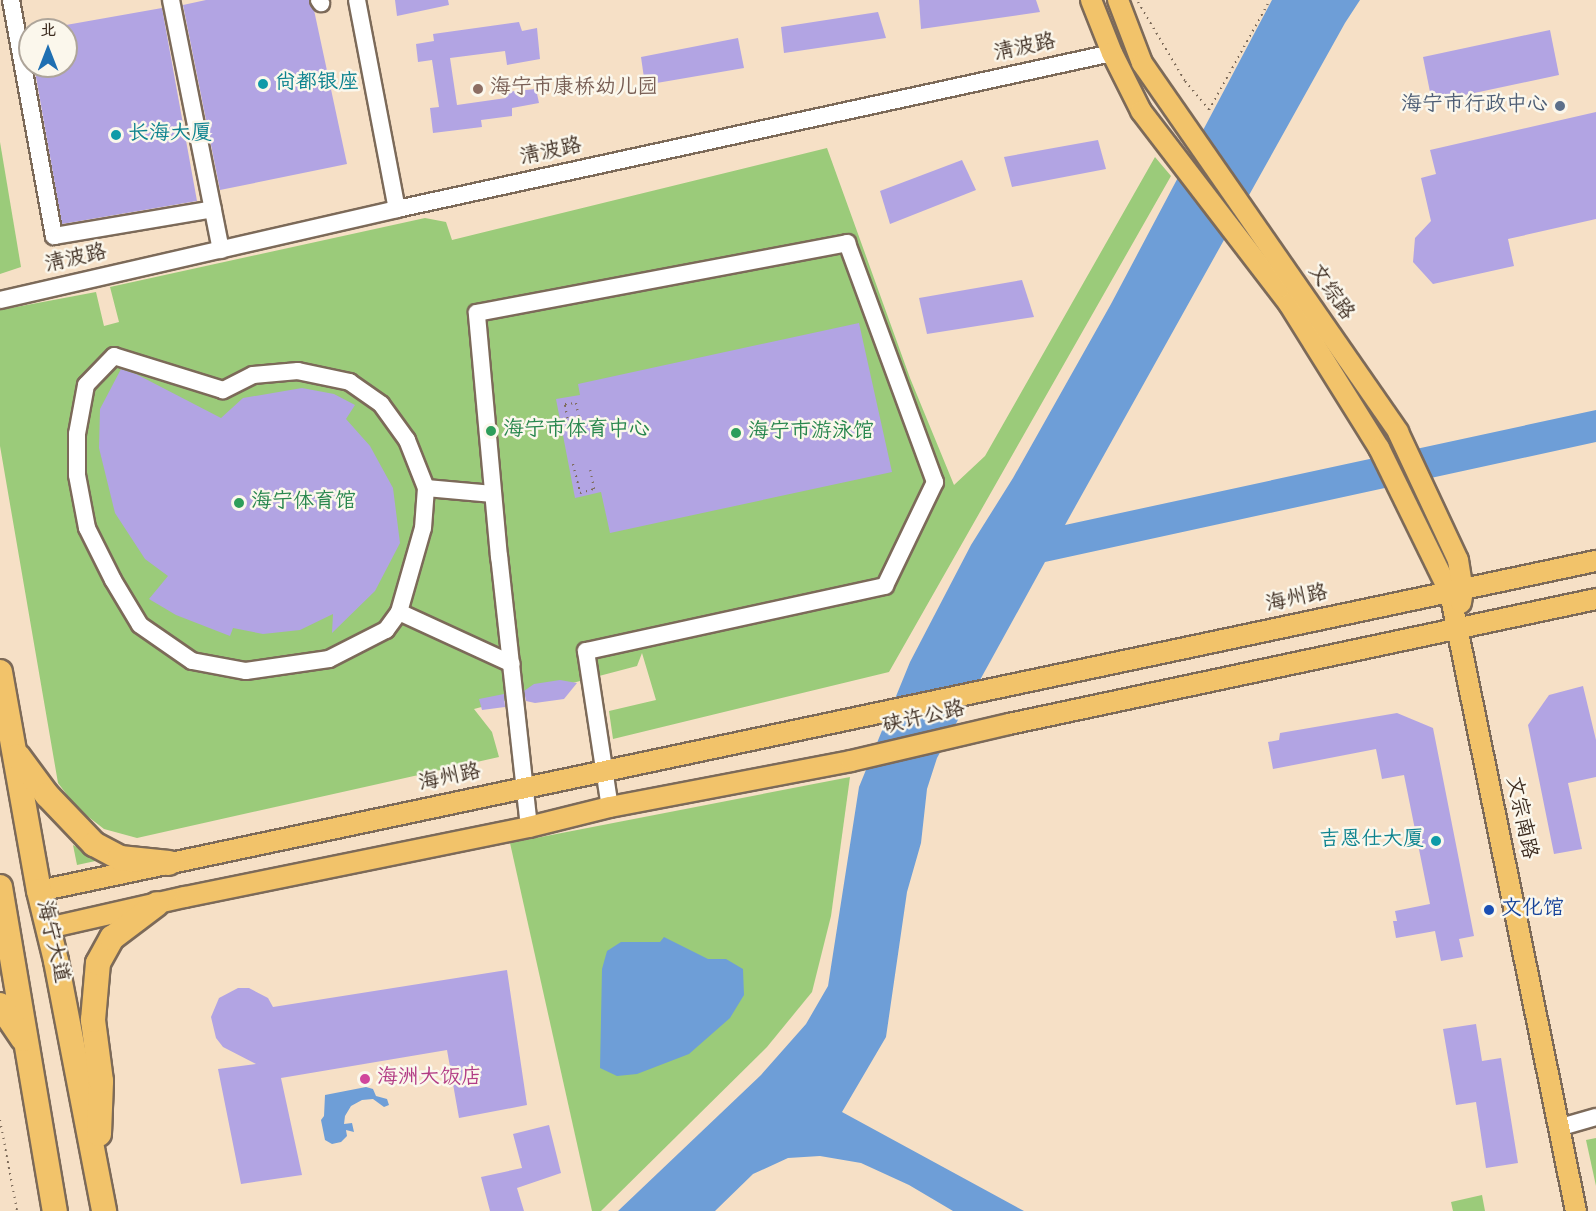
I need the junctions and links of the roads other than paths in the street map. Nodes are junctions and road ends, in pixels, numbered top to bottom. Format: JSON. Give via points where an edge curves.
{"nodes":[{"id":1,"x":11,"y":0,"type":"edge"},
{"id":2,"x":171,"y":0,"type":"edge"},
{"id":3,"x":357,"y":0,"type":"edge"},
{"id":4,"x":1091,"y":0,"type":"edge"},
{"id":5,"x":1118,"y":0,"type":"edge"},
{"id":6,"x":1112,"y":53,"type":"junction"},
{"id":7,"x":213,"y":209,"type":"junction"},
{"id":8,"x":397,"y":209,"type":"junction"},
{"id":9,"x":221,"y":250,"type":"junction"},
{"id":10,"x":0,"y":300,"type":"edge"},
{"id":11,"x":426,"y":488,"type":"junction"},
{"id":12,"x":493,"y":494,"type":"junction"},
{"id":13,"x":1596,"y":561,"type":"edge"},
{"id":14,"x":1456,"y":591,"type":"junction"},
{"id":15,"x":1596,"y":599,"type":"edge"},
{"id":16,"x":399,"y":612,"type":"junction"},
{"id":17,"x":1456,"y":629,"type":"junction"},
{"id":18,"x":512,"y":664,"type":"junction"},
{"id":19,"x":0,"y":672,"type":"edge"},
{"id":20,"x":1008,"y":686,"type":"joint"},
{"id":21,"x":870,"y":714,"type":"joint"},
{"id":22,"x":14,"y":751,"type":"junction"},
{"id":23,"x":605,"y":771,"type":"junction"},
{"id":24,"x":524,"y":788,"type":"junction"},
{"id":25,"x":610,"y":807,"type":"junction"},
{"id":26,"x":529,"y":827,"type":"junction"},
{"id":27,"x":169,"y":863,"type":"junction"},
{"id":28,"x":39,"y":891,"type":"junction"},
{"id":29,"x":1,"y":893,"type":"edge"},
{"id":30,"x":157,"y":904,"type":"junction"},
{"id":31,"x":48,"y":928,"type":"junction"},
{"id":32,"x":5,"y":937,"type":"edge"},
{"id":33,"x":0,"y":1005,"type":"edge"},
{"id":34,"x":28,"y":1049,"type":"junction"},
{"id":35,"x":1596,"y":1117,"type":"edge"},
{"id":36,"x":1561,"y":1126,"type":"junction"},
{"id":37,"x":97,"y":1172,"type":"junction"},
{"id":38,"x":55,"y":1211,"type":"edge"},
{"id":39,"x":104,"y":1211,"type":"edge"},
{"id":40,"x":1576,"y":1211,"type":"edge"}],
"edges":[{"from":1,"to":7,"type":"street","via":[[54,236]]},
{"from":2,"to":7,"type":"street"},
{"from":3,"to":8,"type":"street"},
{"from":4,"to":6,"type":"main road"},
{"from":5,"to":14,"type":"main road","name":"文综路","via":[[1142,63],[1398,432],[1458,560]]},
{"from":6,"to":8,"type":"street","name":"清波路"},
{"from":6,"to":14,"type":"main road","via":[[1141,111],[1289,304],[1379,448]]},
{"from":7,"to":9,"type":"street"},
{"from":8,"to":9,"type":"street","name":"清波路"},
{"from":9,"to":10,"type":"street","name":"清波路"},
{"from":11,"to":12,"type":"street"},
{"from":11,"to":16,"type":"street","via":[[423,528]]},
{"from":11,"to":16,"type":"street","via":[[407,440],[381,404],[350,382],[298,371],[253,375],[223,390],[114,356],[86,385],[77,434],[77,474],[87,528],[140,625],[192,661],[246,670],[329,659],[386,630]]},
{"from":12,"to":18,"type":"street"},
{"from":12,"to":23,"type":"street","via":[[477,313],[847,243],[935,482],[885,586],[586,651]]},
{"from":13,"to":14,"type":"main road","name":"海州路"},
{"from":14,"to":17,"type":"main road","name":"文综路"},
{"from":14,"to":20,"type":"main road","name":"海州路"},
{"from":15,"to":17,"type":"main road"},
{"from":16,"to":18,"type":"street"},
{"from":17,"to":25,"type":"main road","name":"硖许公路","via":[[851,761]]},
{"from":17,"to":36,"type":"main road","name":"文宗南路"},
{"from":18,"to":24,"type":"street"},
{"from":19,"to":22,"type":"highway","name":"海宁大道"},
{"from":20,"to":21,"type":"main road","name":"硖许公路"},
{"from":21,"to":23,"type":"main road","name":"海州路"},
{"from":22,"to":27,"type":"highway","via":[[47,795],[94,844],[120,858]]},
{"from":22,"to":28,"type":"highway","name":"海宁大道"},
{"from":23,"to":24,"type":"main road","name":"海州路"},
{"from":23,"to":25,"type":"street"},
{"from":24,"to":26,"type":"street"},
{"from":24,"to":27,"type":"main road","name":"海州路"},
{"from":25,"to":26,"type":"main road"},
{"from":26,"to":30,"type":"main road"},
{"from":27,"to":28,"type":"main road","name":"海州路"},
{"from":28,"to":29,"type":"highway"},
{"from":28,"to":31,"type":"highway","name":"海宁大道"},
{"from":29,"to":32,"type":"highway","name":"海宁大道"},
{"from":30,"to":31,"type":"main road"},
{"from":30,"to":37,"type":"highway","via":[[112,938],[98,963],[93,1020],[101,1082]]},
{"from":31,"to":32,"type":"highway"},
{"from":31,"to":37,"type":"highway","name":"海宁大道"},
{"from":32,"to":34,"type":"highway","name":"海宁大道"},
{"from":33,"to":34,"type":"highway"},
{"from":34,"to":38,"type":"highway","name":"海宁大道"},
{"from":35,"to":36,"type":"street"},
{"from":36,"to":40,"type":"main road","name":"文宗南路"},
{"from":37,"to":39,"type":"highway","name":"海宁大道"}]}
